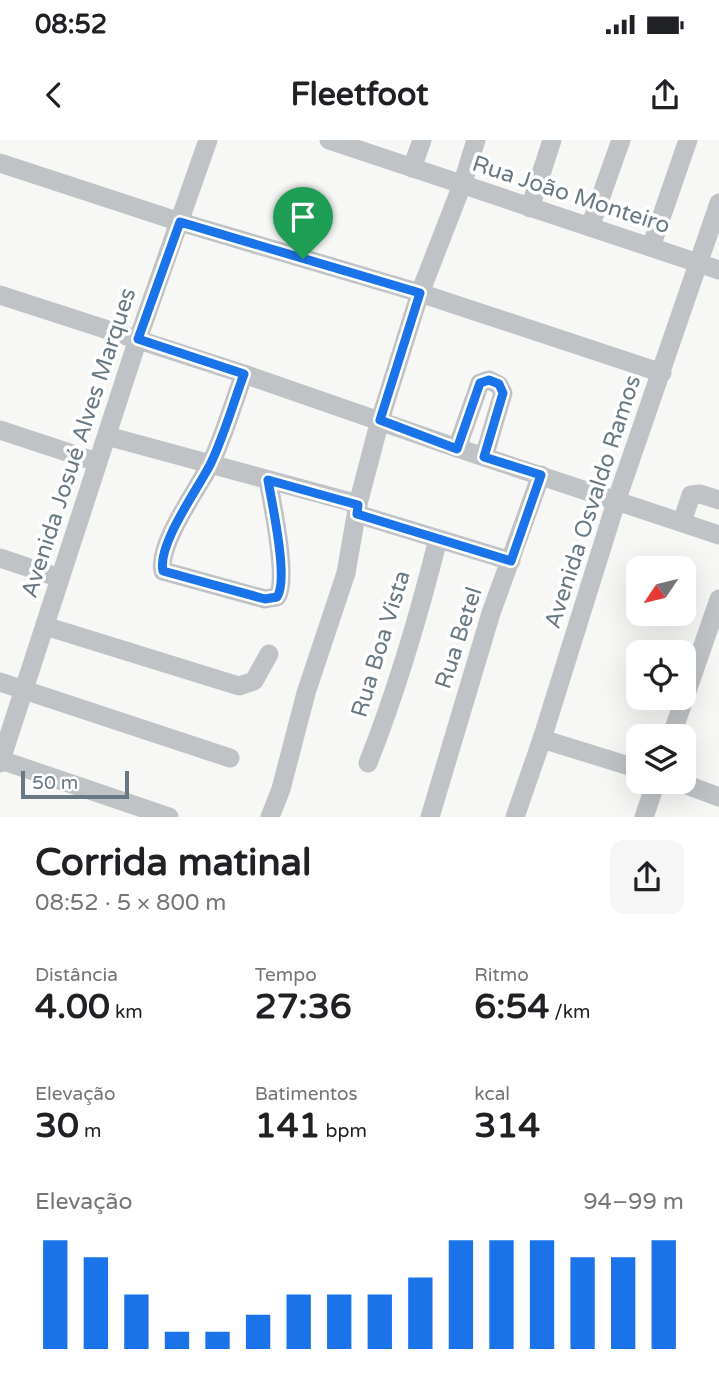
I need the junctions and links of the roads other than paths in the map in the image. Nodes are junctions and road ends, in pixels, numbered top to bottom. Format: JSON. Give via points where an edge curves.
{"nodes":[{"id":1,"x":208,"y":140,"type":"edge"},
{"id":2,"x":329,"y":140,"type":"edge"},
{"id":3,"x":422,"y":140,"type":"edge"},
{"id":4,"x":476,"y":140,"type":"edge"},
{"id":5,"x":552,"y":140,"type":"edge"},
{"id":6,"x":621,"y":140,"type":"edge"},
{"id":7,"x":688,"y":140,"type":"edge"},
{"id":8,"x":351,"y":144,"type":"edge"},
{"id":9,"x":0,"y":163,"type":"edge"},
{"id":10,"x":412,"y":168,"type":"junction"},
{"id":11,"x":462,"y":185,"type":"junction"},
{"id":12,"x":719,"y":202,"type":"edge"},
{"id":13,"x":530,"y":208,"type":"junction"},
{"id":14,"x":180,"y":222,"type":"junction"},
{"id":15,"x":590,"y":227,"type":"junction"},
{"id":16,"x":651,"y":247,"type":"junction"},
{"id":17,"x":699,"y":263,"type":"junction"},
{"id":18,"x":719,"y":270,"type":"edge"},
{"id":19,"x":420,"y":293,"type":"junction"},
{"id":20,"x":0,"y":295,"type":"edge"},
{"id":21,"x":138,"y":339,"type":"junction"},
{"id":22,"x":662,"y":373,"type":"junction"},
{"id":23,"x":244,"y":374,"type":"junction"},
{"id":24,"x":380,"y":420,"type":"junction"},
{"id":25,"x":0,"y":430,"type":"edge"},
{"id":26,"x":107,"y":436,"type":"junction"},
{"id":27,"x":457,"y":449,"type":"junction"},
{"id":28,"x":484,"y":457,"type":"junction"},
{"id":29,"x":97,"y":463,"type":"junction"},
{"id":30,"x":210,"y":464,"type":"junction"},
{"id":31,"x":541,"y":475,"type":"junction"},
{"id":32,"x":268,"y":480,"type":"junction"},
{"id":33,"x":617,"y":499,"type":"junction"},
{"id":34,"x":719,"y":500,"type":"edge"},
{"id":35,"x":358,"y":509,"type":"junction"},
{"id":36,"x":681,"y":522,"type":"junction"},
{"id":37,"x":719,"y":534,"type":"edge"},
{"id":38,"x":438,"y":539,"type":"junction"},
{"id":39,"x":0,"y":558,"type":"edge"},
{"id":40,"x":511,"y":561,"type":"junction"},
{"id":41,"x":61,"y":578,"type":"junction"},
{"id":42,"x":719,"y":599,"type":"edge"},
{"id":43,"x":45,"y":626,"type":"junction"},
{"id":44,"x":269,"y":654,"type":"dead end"},
{"id":45,"x":0,"y":682,"type":"edge"},
{"id":46,"x":23,"y":690,"type":"junction"},
{"id":47,"x":676,"y":724,"type":"edge"},
{"id":48,"x":542,"y":739,"type":"junction"},
{"id":49,"x":230,"y":758,"type":"dead end"},
{"id":50,"x":0,"y":762,"type":"edge"},
{"id":51,"x":368,"y":763,"type":"dead end"},
{"id":52,"x":626,"y":765,"type":"edge"},
{"id":53,"x":696,"y":788,"type":"edge"},
{"id":54,"x":652,"y":794,"type":"edge"},
{"id":55,"x":719,"y":797,"type":"edge"},
{"id":56,"x":169,"y":817,"type":"edge"},
{"id":57,"x":270,"y":817,"type":"edge"},
{"id":58,"x":430,"y":817,"type":"edge"},
{"id":59,"x":515,"y":817,"type":"edge"},
{"id":60,"x":644,"y":817,"type":"edge"}],
"edges":[{"from":1,"to":14,"type":"street","name":"Avenida Josué Alves Marques"},
{"from":2,"to":8,"type":"street","name":"Rua João Monteiro"},
{"from":3,"to":10,"type":"street"},
{"from":4,"to":11,"type":"street"},
{"from":5,"to":13,"type":"street"},
{"from":6,"to":15,"type":"street"},
{"from":7,"to":16,"type":"street"},
{"from":8,"to":10,"type":"street","name":"Rua João Monteiro"},
{"from":9,"to":14,"type":"street"},
{"from":10,"to":11,"type":"street","name":"Rua João Monteiro"},
{"from":11,"to":13,"type":"street","name":"Rua João Monteiro"},
{"from":11,"to":19,"type":"street"},
{"from":12,"to":17,"type":"street","name":"Avenida Osvaldo Ramos"},
{"from":13,"to":15,"type":"street","name":"Rua João Monteiro"},
{"from":14,"to":19,"type":"street"},
{"from":14,"to":21,"type":"street","name":"Avenida Josué Alves Marques"},
{"from":15,"to":16,"type":"street","name":"Rua João Monteiro"},
{"from":16,"to":17,"type":"street","name":"Rua João Monteiro"},
{"from":17,"to":18,"type":"street","name":"Rua João Monteiro"},
{"from":17,"to":22,"type":"street","name":"Avenida Osvaldo Ramos"},
{"from":19,"to":22,"type":"street"},
{"from":19,"to":24,"type":"street"},
{"from":20,"to":21,"type":"street"},
{"from":21,"to":23,"type":"street"},
{"from":21,"to":26,"type":"street","name":"Avenida Josué Alves Marques"},
{"from":22,"to":33,"type":"street","name":"Avenida Osvaldo Ramos"},
{"from":23,"to":24,"type":"street"},
{"from":23,"to":30,"type":"street"},
{"from":24,"to":27,"type":"street"},
{"from":24,"to":35,"type":"street"},
{"from":25,"to":29,"type":"street"},
{"from":26,"to":29,"type":"street","name":"Avenida Josué Alves Marques"},
{"from":26,"to":30,"type":"street"},
{"from":27,"to":28,"type":"street"},
{"from":27,"to":28,"type":"street","via":[[480,383],[489,380],[499,384],[503,393]]},
{"from":28,"to":31,"type":"street"},
{"from":29,"to":41,"type":"street","name":"Avenida Josué Alves Marques"},
{"from":30,"to":32,"type":"street"},
{"from":30,"to":32,"type":"street","via":[[164,552],[163,571],[265,599],[282,591]]},
{"from":31,"to":33,"type":"street"},
{"from":31,"to":40,"type":"street","name":"Rua Betel"},
{"from":32,"to":35,"type":"street"},
{"from":33,"to":36,"type":"street"},
{"from":33,"to":48,"type":"street","name":"Avenida Osvaldo Ramos"},
{"from":34,"to":36,"type":"street","via":[[691,495]]},
{"from":35,"to":38,"type":"street"},
{"from":35,"to":57,"type":"street","via":[[346,573]]},
{"from":36,"to":37,"type":"street"},
{"from":38,"to":40,"type":"street"},
{"from":38,"to":51,"type":"street","name":"Rua Boa Vista","via":[[388,713]]},
{"from":39,"to":41,"type":"street"},
{"from":40,"to":58,"type":"street","name":"Rua Betel"},
{"from":41,"to":43,"type":"street","name":"Avenida Josué Alves Marques"},
{"from":42,"to":47,"type":"street"},
{"from":43,"to":44,"type":"street","via":[[239,686],[254,681]]},
{"from":43,"to":46,"type":"street","name":"Avenida Josué Alves Marques"},
{"from":45,"to":46,"type":"street"},
{"from":46,"to":49,"type":"street"},
{"from":46,"to":50,"type":"street","name":"Avenida Josué Alves Marques"},
{"from":48,"to":52,"type":"street"},
{"from":48,"to":59,"type":"street","name":"Avenida Osvaldo Ramos"},
{"from":50,"to":56,"type":"street"},
{"from":53,"to":55,"type":"street"},
{"from":54,"to":60,"type":"street"}]}
